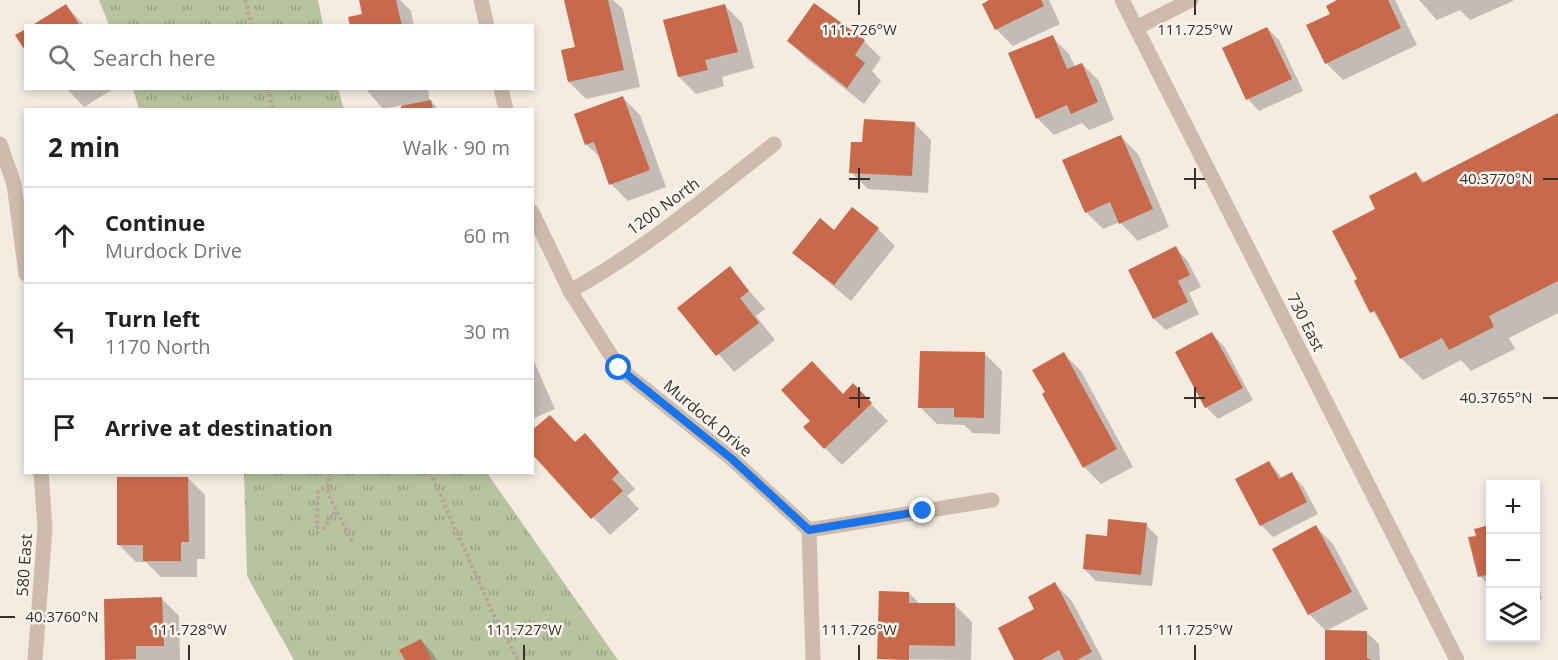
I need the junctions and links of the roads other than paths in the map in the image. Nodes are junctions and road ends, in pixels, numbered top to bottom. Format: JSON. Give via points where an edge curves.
{"nodes":[{"id":1,"x":481,"y":0,"type":"edge"},
{"id":2,"x":1122,"y":0,"type":"edge"},
{"id":3,"x":1191,"y":0,"type":"edge"},
{"id":4,"x":487,"y":24,"type":"edge"},
{"id":5,"x":1136,"y":28,"type":"junction"},
{"id":6,"x":501,"y":90,"type":"edge"},
{"id":7,"x":506,"y":108,"type":"edge"},
{"id":8,"x":0,"y":144,"type":"edge"},
{"id":9,"x":774,"y":144,"type":"dead end"},
{"id":10,"x":534,"y":216,"type":"edge"},
{"id":11,"x":24,"y":259,"type":"edge"},
{"id":12,"x":570,"y":291,"type":"junction"},
{"id":13,"x":41,"y":474,"type":"edge"},
{"id":14,"x":992,"y":500,"type":"dead end"},
{"id":15,"x":809,"y":530,"type":"junction"},
{"id":16,"x":35,"y":660,"type":"edge"},
{"id":17,"x":813,"y":660,"type":"edge"},
{"id":18,"x":1457,"y":660,"type":"edge"}],
"edges":[{"from":1,"to":4,"type":"street"},
{"from":2,"to":5,"type":"street","name":"730 East"},
{"from":3,"to":5,"type":"street"},
{"from":5,"to":18,"type":"street","name":"730 East"},
{"from":6,"to":7,"type":"street"},
{"from":8,"to":11,"type":"street","via":[[14,184]]},
{"from":9,"to":12,"type":"street","name":"1200 North","via":[[696,206]]},
{"from":10,"to":12,"type":"street","name":"Murdock Drive"},
{"from":12,"to":15,"type":"street","name":"Murdock Drive","via":[[619,368],[732,459]]},
{"from":13,"to":16,"type":"street","name":"580 East","via":[[45,528]]},
{"from":14,"to":15,"type":"street"},
{"from":15,"to":17,"type":"street"}]}
